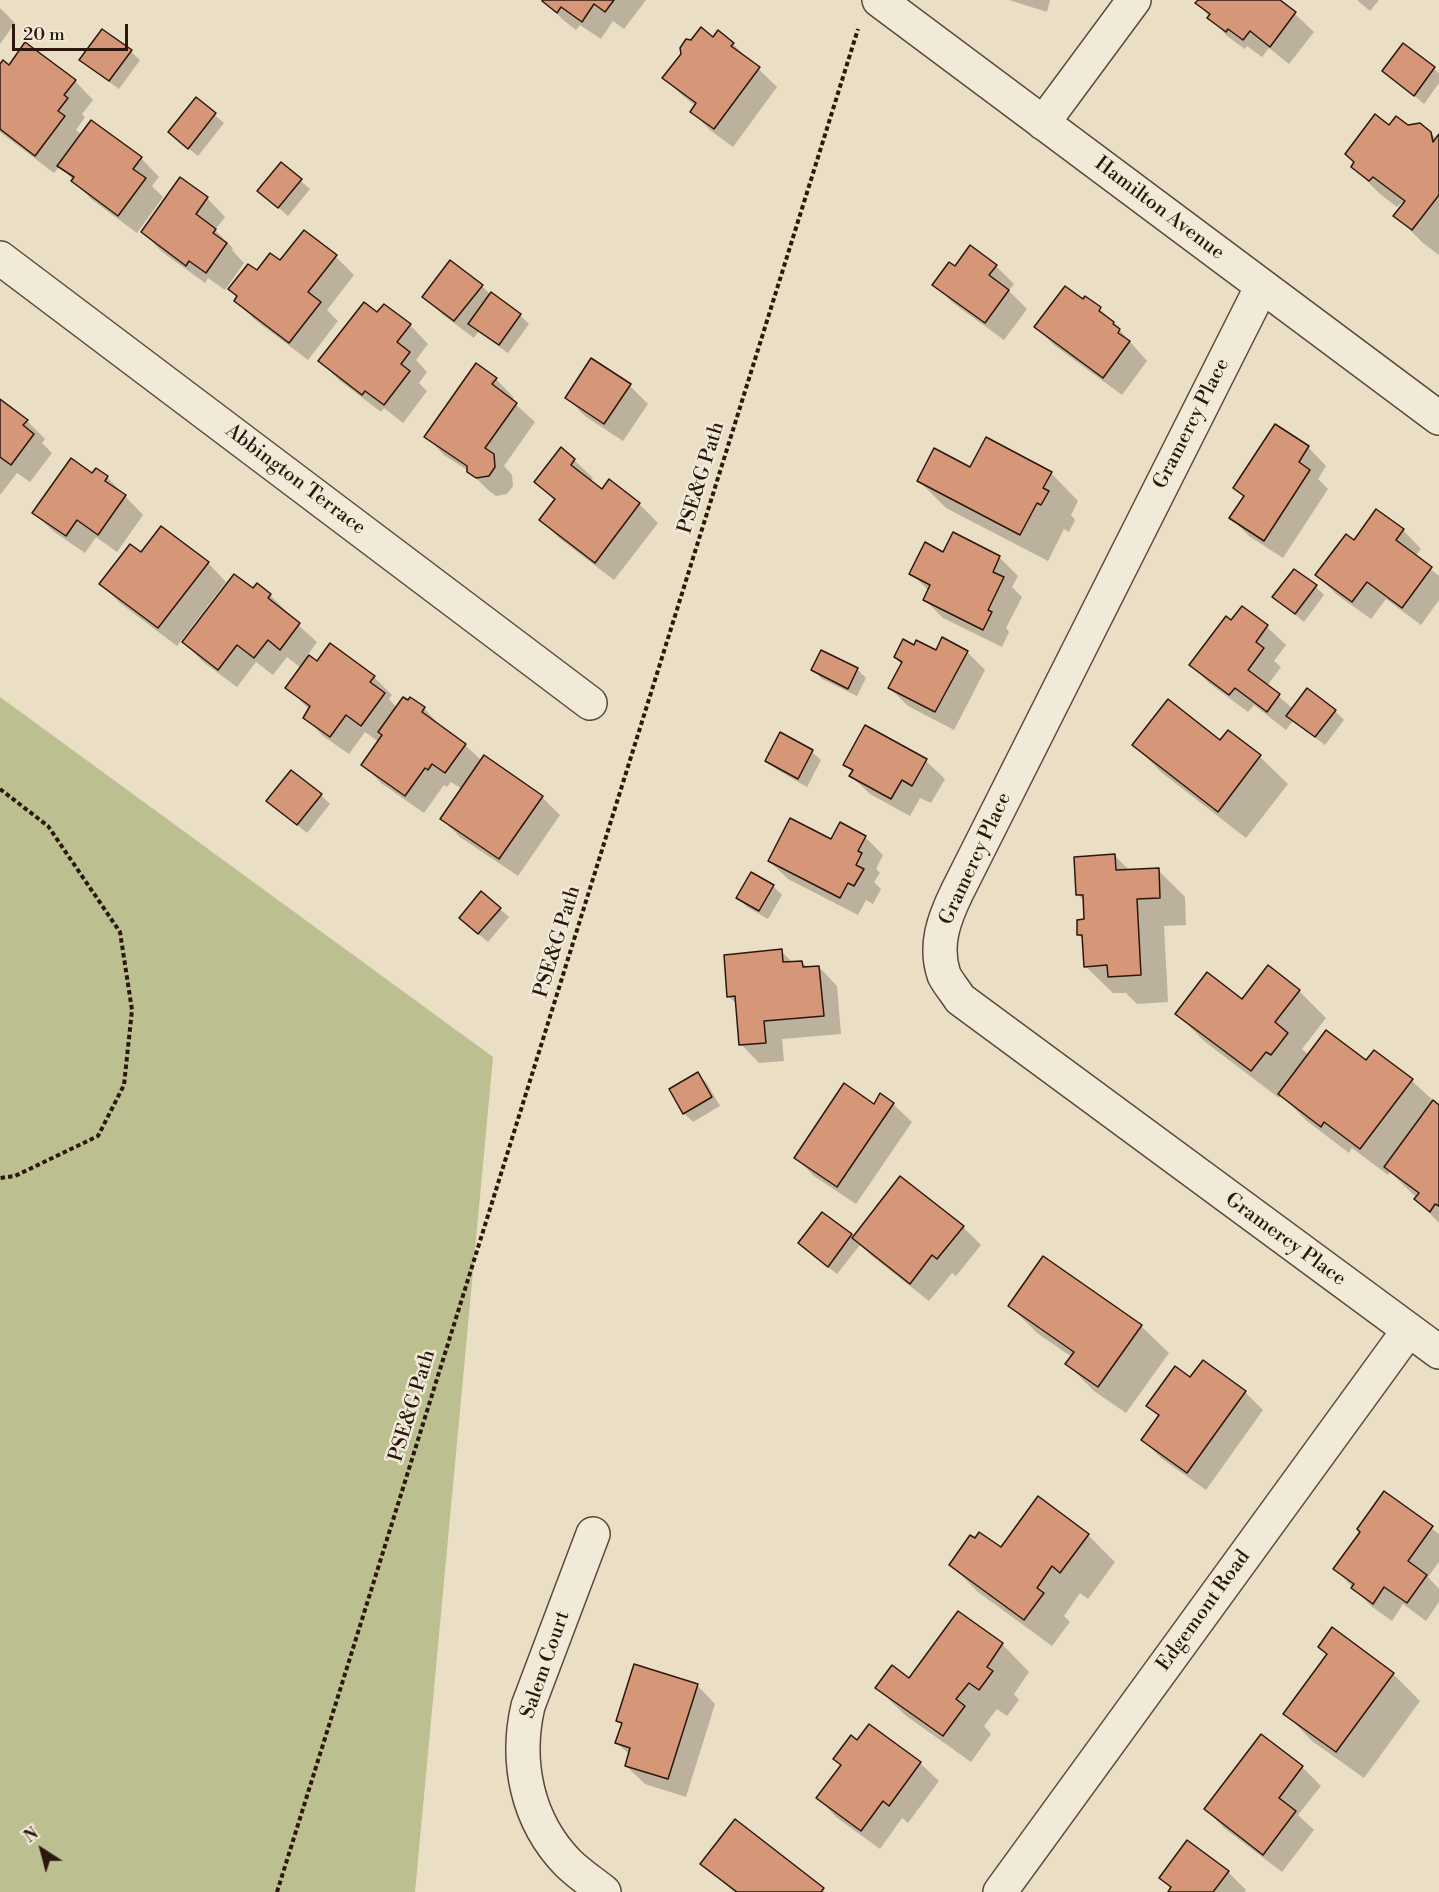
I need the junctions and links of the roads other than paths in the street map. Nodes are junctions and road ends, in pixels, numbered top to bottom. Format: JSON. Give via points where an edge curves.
{"nodes":[{"id":1,"x":1134,"y":0,"type":"edge"},
{"id":2,"x":869,"y":11,"type":"edge"},
{"id":3,"x":1043,"y":123,"type":"junction"},
{"id":4,"x":0,"y":258,"type":"edge"},
{"id":5,"x":1262,"y":286,"type":"junction"},
{"id":6,"x":1439,"y":418,"type":"edge"},
{"id":7,"x":590,"y":703,"type":"dead end"},
{"id":8,"x":1408,"y":1331,"type":"junction"},
{"id":9,"x":1439,"y":1352,"type":"edge"},
{"id":10,"x":593,"y":1534,"type":"dead end"},
{"id":11,"x":604,"y":1892,"type":"edge"},
{"id":12,"x":1000,"y":1892,"type":"edge"}],
"edges":[{"from":1,"to":3,"type":"street"},
{"from":2,"to":3,"type":"street","name":"Hamilton Avenue"},
{"from":3,"to":5,"type":"street","name":"Hamilton Avenue"},
{"from":4,"to":7,"type":"street","name":"Abbington Terrace"},
{"from":5,"to":6,"type":"street","name":"Hamilton Avenue"},
{"from":5,"to":8,"type":"street","name":"Gramercy Place","via":[[957,892],[942,926],[939,951],[945,976],[960,999]]},
{"from":8,"to":9,"type":"street","name":"Gramercy Place"},
{"from":8,"to":12,"type":"street","name":"Edgemont Road"},
{"from":10,"to":11,"type":"street","name":"Salem Court","via":[[528,1706],[522,1760],[528,1795],[545,1833],[568,1863]]}]}
